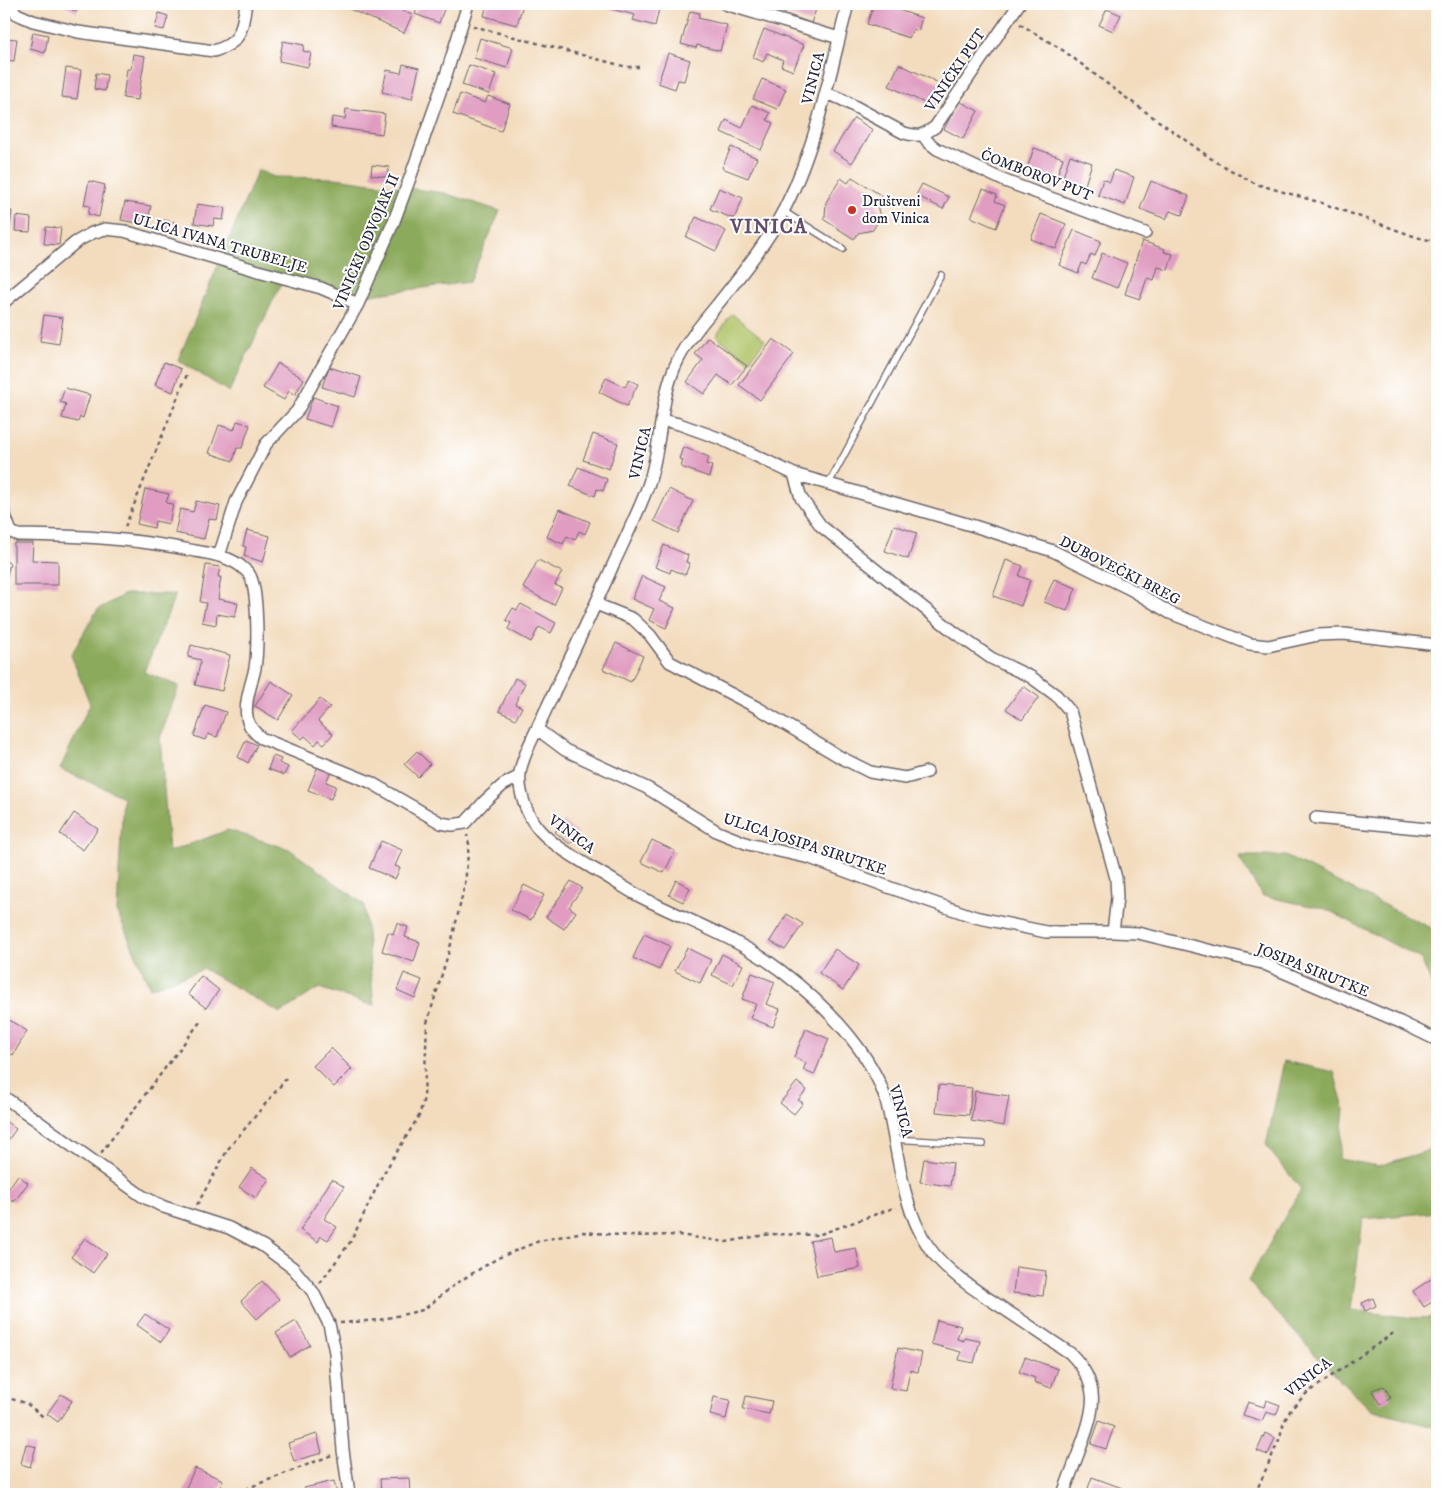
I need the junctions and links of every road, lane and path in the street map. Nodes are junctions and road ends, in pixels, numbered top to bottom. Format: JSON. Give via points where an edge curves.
{"nodes":[{"id":1,"x":8,"y":4,"type":"edge"},
{"id":2,"x":246,"y":4,"type":"edge"},
{"id":3,"x":468,"y":4,"type":"edge"},
{"id":4,"x":725,"y":4,"type":"edge"},
{"id":5,"x":848,"y":4,"type":"edge"},
{"id":6,"x":1019,"y":4,"type":"edge"},
{"id":7,"x":1009,"y":17,"type":"junction"},
{"id":8,"x":462,"y":23,"type":"junction"},
{"id":9,"x":839,"y":38,"type":"junction"},
{"id":10,"x":639,"y":67,"type":"dead end"},
{"id":11,"x":826,"y":92,"type":"junction"},
{"id":12,"x":923,"y":136,"type":"junction"},
{"id":13,"x":783,"y":211,"type":"junction"},
{"id":14,"x":1145,"y":233,"type":"dead end"},
{"id":15,"x":1437,"y":242,"type":"edge"},
{"id":16,"x":843,"y":249,"type":"dead end"},
{"id":17,"x":941,"y":275,"type":"dead end"},
{"id":18,"x":4,"y":302,"type":"edge"},
{"id":19,"x":358,"y":304,"type":"junction"},
{"id":20,"x":188,"y":372,"type":"dead end"},
{"id":21,"x":663,"y":420,"type":"junction"},
{"id":22,"x":794,"y":474,"type":"junction"},
{"id":23,"x":828,"y":485,"type":"junction"},
{"id":24,"x":4,"y":513,"type":"edge"},
{"id":25,"x":8,"y":534,"type":"edge"},
{"id":26,"x":122,"y":538,"type":"junction"},
{"id":27,"x":219,"y":556,"type":"junction"},
{"id":28,"x":596,"y":604,"type":"junction"},
{"id":29,"x":1437,"y":645,"type":"edge"},
{"id":30,"x":537,"y":729,"type":"junction"},
{"id":31,"x":927,"y":772,"type":"dead end"},
{"id":32,"x":520,"y":776,"type":"junction"},
{"id":33,"x":1316,"y":818,"type":"dead end"},
{"id":34,"x":465,"y":823,"type":"junction"},
{"id":35,"x":1437,"y":830,"type":"edge"},
{"id":36,"x":1113,"y":932,"type":"junction"},
{"id":37,"x":200,"y":1022,"type":"dead end"},
{"id":38,"x":1437,"y":1040,"type":"edge"},
{"id":39,"x":286,"y":1079,"type":"dead end"},
{"id":40,"x":4,"y":1097,"type":"edge"},
{"id":41,"x":893,"y":1139,"type":"junction"},
{"id":42,"x":983,"y":1144,"type":"dead end"},
{"id":43,"x":94,"y":1162,"type":"junction"},
{"id":44,"x":907,"y":1203,"type":"junction"},
{"id":45,"x":192,"y":1215,"type":"junction"},
{"id":46,"x":314,"y":1292,"type":"junction"},
{"id":47,"x":329,"y":1324,"type":"junction"},
{"id":48,"x":1395,"y":1332,"type":"dead end"},
{"id":49,"x":4,"y":1396,"type":"edge"},
{"id":50,"x":46,"y":1419,"type":"dead end"},
{"id":51,"x":343,"y":1450,"type":"junction"},
{"id":52,"x":239,"y":1494,"type":"edge"},
{"id":53,"x":349,"y":1494,"type":"edge"},
{"id":54,"x":1064,"y":1494,"type":"edge"},
{"id":55,"x":1255,"y":1494,"type":"edge"}],
"edges":[{"from":1,"to":2,"type":"street","via":[[17,14],[33,21],[78,32],[214,50],[227,47],[237,39]]},
{"from":3,"to":8,"type":"street","name":"VINIČKI ODVOJAK II"},
{"from":4,"to":9,"type":"street"},
{"from":5,"to":9,"type":"street","name":"VINICA"},
{"from":6,"to":7,"type":"street","name":"VINIČKI PUT"},
{"from":7,"to":12,"type":"street","name":"VINIČKI PUT","via":[[935,127]]},
{"from":7,"to":15,"type":"path","via":[[1064,51],[1216,162],[1256,184]]},
{"from":8,"to":10,"type":"path","via":[[627,67]]},
{"from":8,"to":19,"type":"street","name":"VINIČKI ODVOJAK II","via":[[410,178]]},
{"from":9,"to":11,"type":"street","name":"VINICA"},
{"from":11,"to":12,"type":"street","via":[[904,133]]},
{"from":11,"to":13,"type":"street","name":"VINICA","via":[[804,165]]},
{"from":12,"to":14,"type":"street","name":"ČOMBOROV PUT","via":[[937,149],[1005,181]]},
{"from":13,"to":16,"type":"lane"},
{"from":13,"to":21,"type":"street","name":"VINICA","via":[[745,271],[685,347],[669,384]]},
{"from":17,"to":23,"type":"lane"},
{"from":18,"to":19,"type":"street","name":"ULICA IVANA TRUBELJE","via":[[76,242],[104,229],[124,231],[321,288]]},
{"from":19,"to":27,"type":"street","name":"VINIČKI ODVOJAK II","via":[[297,411],[266,444],[236,502]]},
{"from":20,"to":26,"type":"path"},
{"from":21,"to":22,"type":"street","name":"DUBOVEČKI BREG","via":[[721,439]]},
{"from":21,"to":28,"type":"street","name":"VINICA","via":[[653,473]]},
{"from":22,"to":23,"type":"street","name":"DUBOVEČKI BREG"},
{"from":22,"to":36,"type":"street","via":[[801,498],[821,526],[954,632],[991,658],[1031,677],[1057,696],[1070,711],[1116,878]]},
{"from":23,"to":29,"type":"street","name":"DUBOVEČKI BREG","via":[[1053,551],[1132,590],[1170,614],[1250,644],[1268,646],[1318,635],[1344,634]]},
{"from":24,"to":25,"type":"street"},
{"from":25,"to":26,"type":"street"},
{"from":26,"to":27,"type":"street"},
{"from":27,"to":34,"type":"street","via":[[243,568],[251,576],[254,590],[256,667],[246,708],[246,717],[254,732],[261,738],[370,782],[441,822],[452,825]]},
{"from":28,"to":30,"type":"street","name":"VINICA"},
{"from":28,"to":31,"type":"street","via":[[633,619],[670,662],[758,708],[840,757],[870,772],[905,778]]},
{"from":30,"to":32,"type":"street","name":"VINICA"},
{"from":30,"to":36,"type":"street","name":"ULICA JOSIPA SIRUTKE","via":[[565,750],[647,788],[718,832],[748,844],[810,858],[975,917],[1046,932]]},
{"from":32,"to":34,"type":"street","via":[[497,790]]},
{"from":32,"to":41,"type":"street","name":"VINICA","via":[[527,810],[548,838],[641,897],[746,948],[815,999],[853,1040],[873,1072],[886,1103]]},
{"from":33,"to":35,"type":"street"},
{"from":34,"to":46,"type":"path","via":[[469,844],[465,884],[427,1023],[424,1098],[419,1116],[382,1176],[350,1242]]},
{"from":36,"to":38,"type":"street","name":"JOSIPA SIRUTKE","via":[[1138,933],[1262,963]]},
{"from":37,"to":43,"type":"path"},
{"from":39,"to":45,"type":"path","via":[[228,1149]]},
{"from":40,"to":43,"type":"street"},
{"from":41,"to":42,"type":"lane"},
{"from":41,"to":44,"type":"street","name":"VINICA"},
{"from":43,"to":45,"type":"street","via":[[142,1196]]},
{"from":44,"to":47,"type":"path","via":[[818,1236],[770,1234],[726,1242],[679,1235],[583,1232],[539,1240],[498,1258],[458,1282],[423,1310],[379,1320]]},
{"from":44,"to":54,"type":"street","name":"VINICA","via":[[929,1247],[948,1268],[1080,1363],[1089,1380],[1093,1398],[1092,1420]]},
{"from":45,"to":46,"type":"street","via":[[229,1228],[263,1246],[292,1268]]},
{"from":46,"to":47,"type":"street"},
{"from":47,"to":51,"type":"street","via":[[335,1352]]},
{"from":48,"to":55,"type":"path","name":"VINICA","via":[[1307,1393],[1291,1409]]},
{"from":49,"to":50,"type":"path","via":[[26,1403]]},
{"from":51,"to":52,"type":"path"},
{"from":51,"to":53,"type":"street"}]}
